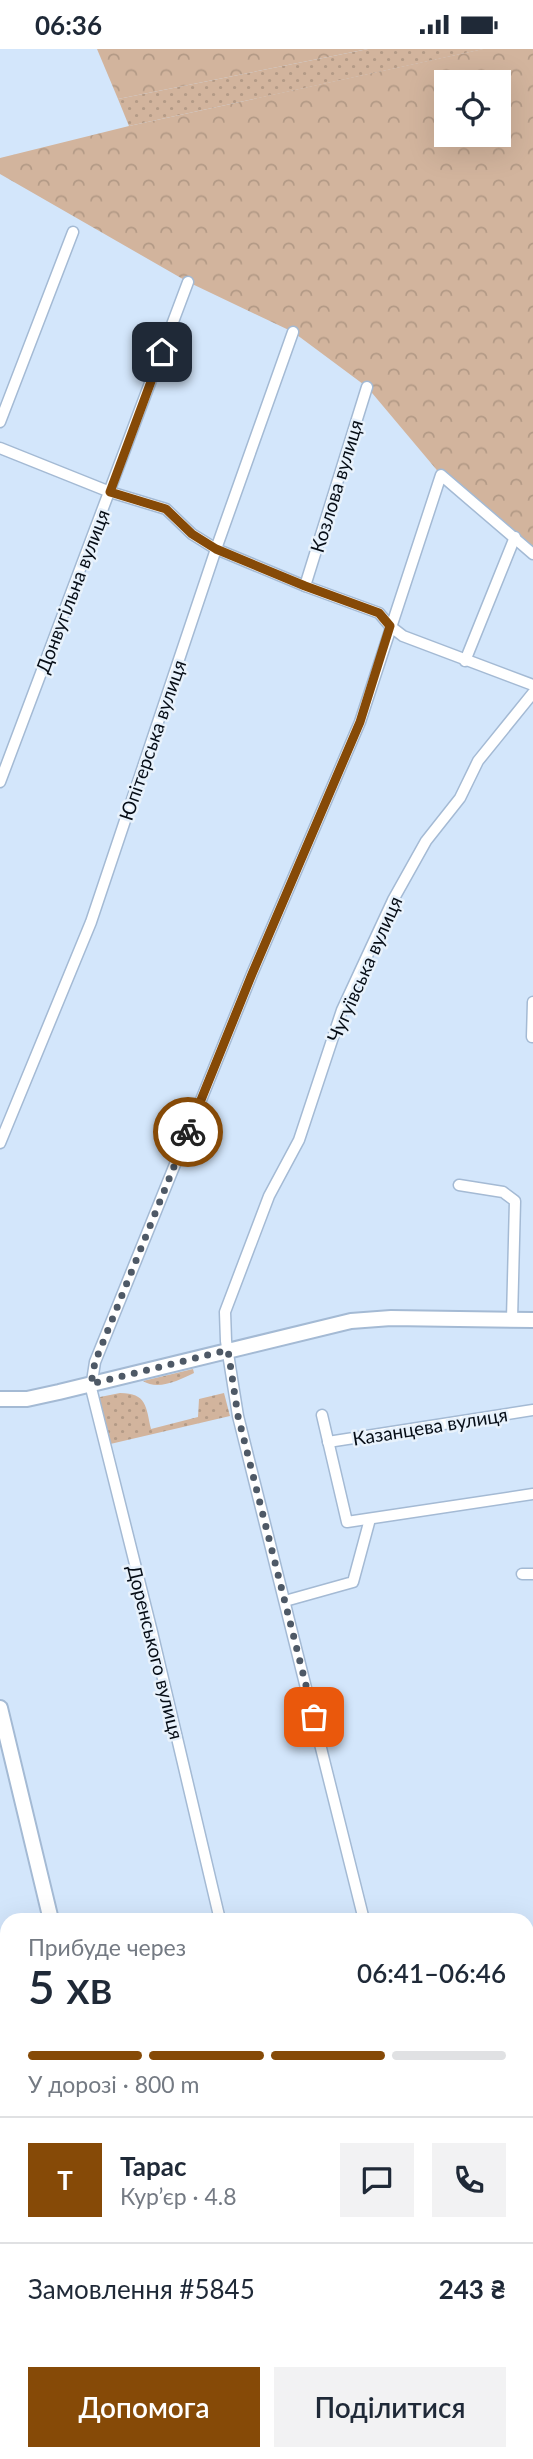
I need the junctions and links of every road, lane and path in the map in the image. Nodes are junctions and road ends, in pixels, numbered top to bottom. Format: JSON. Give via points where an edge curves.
{"nodes":[{"id":1,"x":73,"y":232,"type":"dead end"},
{"id":2,"x":188,"y":282,"type":"dead end"},
{"id":3,"x":293,"y":332,"type":"dead end"},
{"id":4,"x":367,"y":387,"type":"dead end"},
{"id":5,"x":0,"y":422,"type":"edge"},
{"id":6,"x":0,"y":448,"type":"edge"},
{"id":7,"x":110,"y":492,"type":"junction"},
{"id":8,"x":515,"y":537,"type":"junction"},
{"id":9,"x":216,"y":549,"type":"junction"},
{"id":10,"x":533,"y":554,"type":"edge"},
{"id":11,"x":305,"y":586,"type":"junction"},
{"id":12,"x":390,"y":626,"type":"junction"},
{"id":13,"x":465,"y":661,"type":"junction"},
{"id":14,"x":533,"y":685,"type":"edge"},
{"id":15,"x":533,"y":693,"type":"edge"},
{"id":16,"x":0,"y":782,"type":"edge"},
{"id":17,"x":533,"y":1002,"type":"edge"},
{"id":18,"x":532,"y":1037,"type":"edge"},
{"id":19,"x":0,"y":1143,"type":"edge"},
{"id":20,"x":459,"y":1185,"type":"dead end"},
{"id":21,"x":512,"y":1319,"type":"junction"},
{"id":22,"x":533,"y":1319,"type":"edge"},
{"id":23,"x":228,"y":1350,"type":"junction"},
{"id":24,"x":91,"y":1384,"type":"junction"},
{"id":25,"x":59,"y":1392,"type":"junction"},
{"id":26,"x":0,"y":1399,"type":"edge"},
{"id":27,"x":0,"y":1409,"type":"edge"},
{"id":28,"x":533,"y":1410,"type":"edge"},
{"id":29,"x":322,"y":1415,"type":"dead end"},
{"id":30,"x":328,"y":1442,"type":"junction"},
{"id":31,"x":533,"y":1494,"type":"edge"},
{"id":32,"x":370,"y":1519,"type":"junction"},
{"id":33,"x":285,"y":1601,"type":"junction"},
{"id":34,"x":0,"y":1708,"type":"edge"},
{"id":35,"x":49,"y":1913,"type":"edge"},
{"id":36,"x":218,"y":1913,"type":"edge"},
{"id":37,"x":362,"y":1913,"type":"edge"}],
"edges":[{"from":1,"to":5,"type":"street"},
{"from":2,"to":7,"type":"street","name":"Донвугільна вулиця"},
{"from":3,"to":9,"type":"street","name":"Юпітерська вулиця"},
{"from":4,"to":11,"type":"street","name":"Козлова вулиця"},
{"from":6,"to":7,"type":"street"},
{"from":7,"to":9,"type":"street","via":[[166,509]]},
{"from":7,"to":16,"type":"street","name":"Донвугільна вулиця"},
{"from":8,"to":10,"type":"street"},
{"from":8,"to":12,"type":"street","via":[[442,475]]},
{"from":8,"to":13,"type":"street"},
{"from":9,"to":11,"type":"street"},
{"from":9,"to":19,"type":"street","name":"Юпітерська вулиця","via":[[91,922]]},
{"from":11,"to":12,"type":"street","via":[[379,613]]},
{"from":12,"to":13,"type":"street","via":[[403,636]]},
{"from":12,"to":24,"type":"street","via":[[360,722],[252,974],[95,1362]]},
{"from":13,"to":14,"type":"street"},
{"from":15,"to":23,"type":"street","name":"Чугуївська вулиця","via":[[478,761],[460,798],[426,841],[393,900],[342,1010],[299,1140],[269,1196],[225,1313]]},
{"from":17,"to":18,"type":"street"},
{"from":20,"to":21,"type":"street","via":[[503,1192],[514,1201]]},
{"from":21,"to":22,"type":"main road"},
{"from":21,"to":23,"type":"main road","via":[[351,1321]]},
{"from":23,"to":24,"type":"main road"},
{"from":23,"to":33,"type":"street","name":"Чугуївська вулиця","via":[[238,1416]]},
{"from":24,"to":25,"type":"main road"},
{"from":24,"to":36,"type":"street","name":"Доренського вулиця"},
{"from":25,"to":26,"type":"main road"},
{"from":25,"to":27,"type":"main road"},
{"from":28,"to":30,"type":"street","name":"Казанцева вулиця"},
{"from":29,"to":30,"type":"street"},
{"from":30,"to":32,"type":"street","via":[[347,1522]]},
{"from":31,"to":32,"type":"street"},
{"from":32,"to":33,"type":"street","via":[[353,1582]]},
{"from":33,"to":37,"type":"street","name":"Чугуївська вулиця"},
{"from":34,"to":35,"type":"main road"}]}
